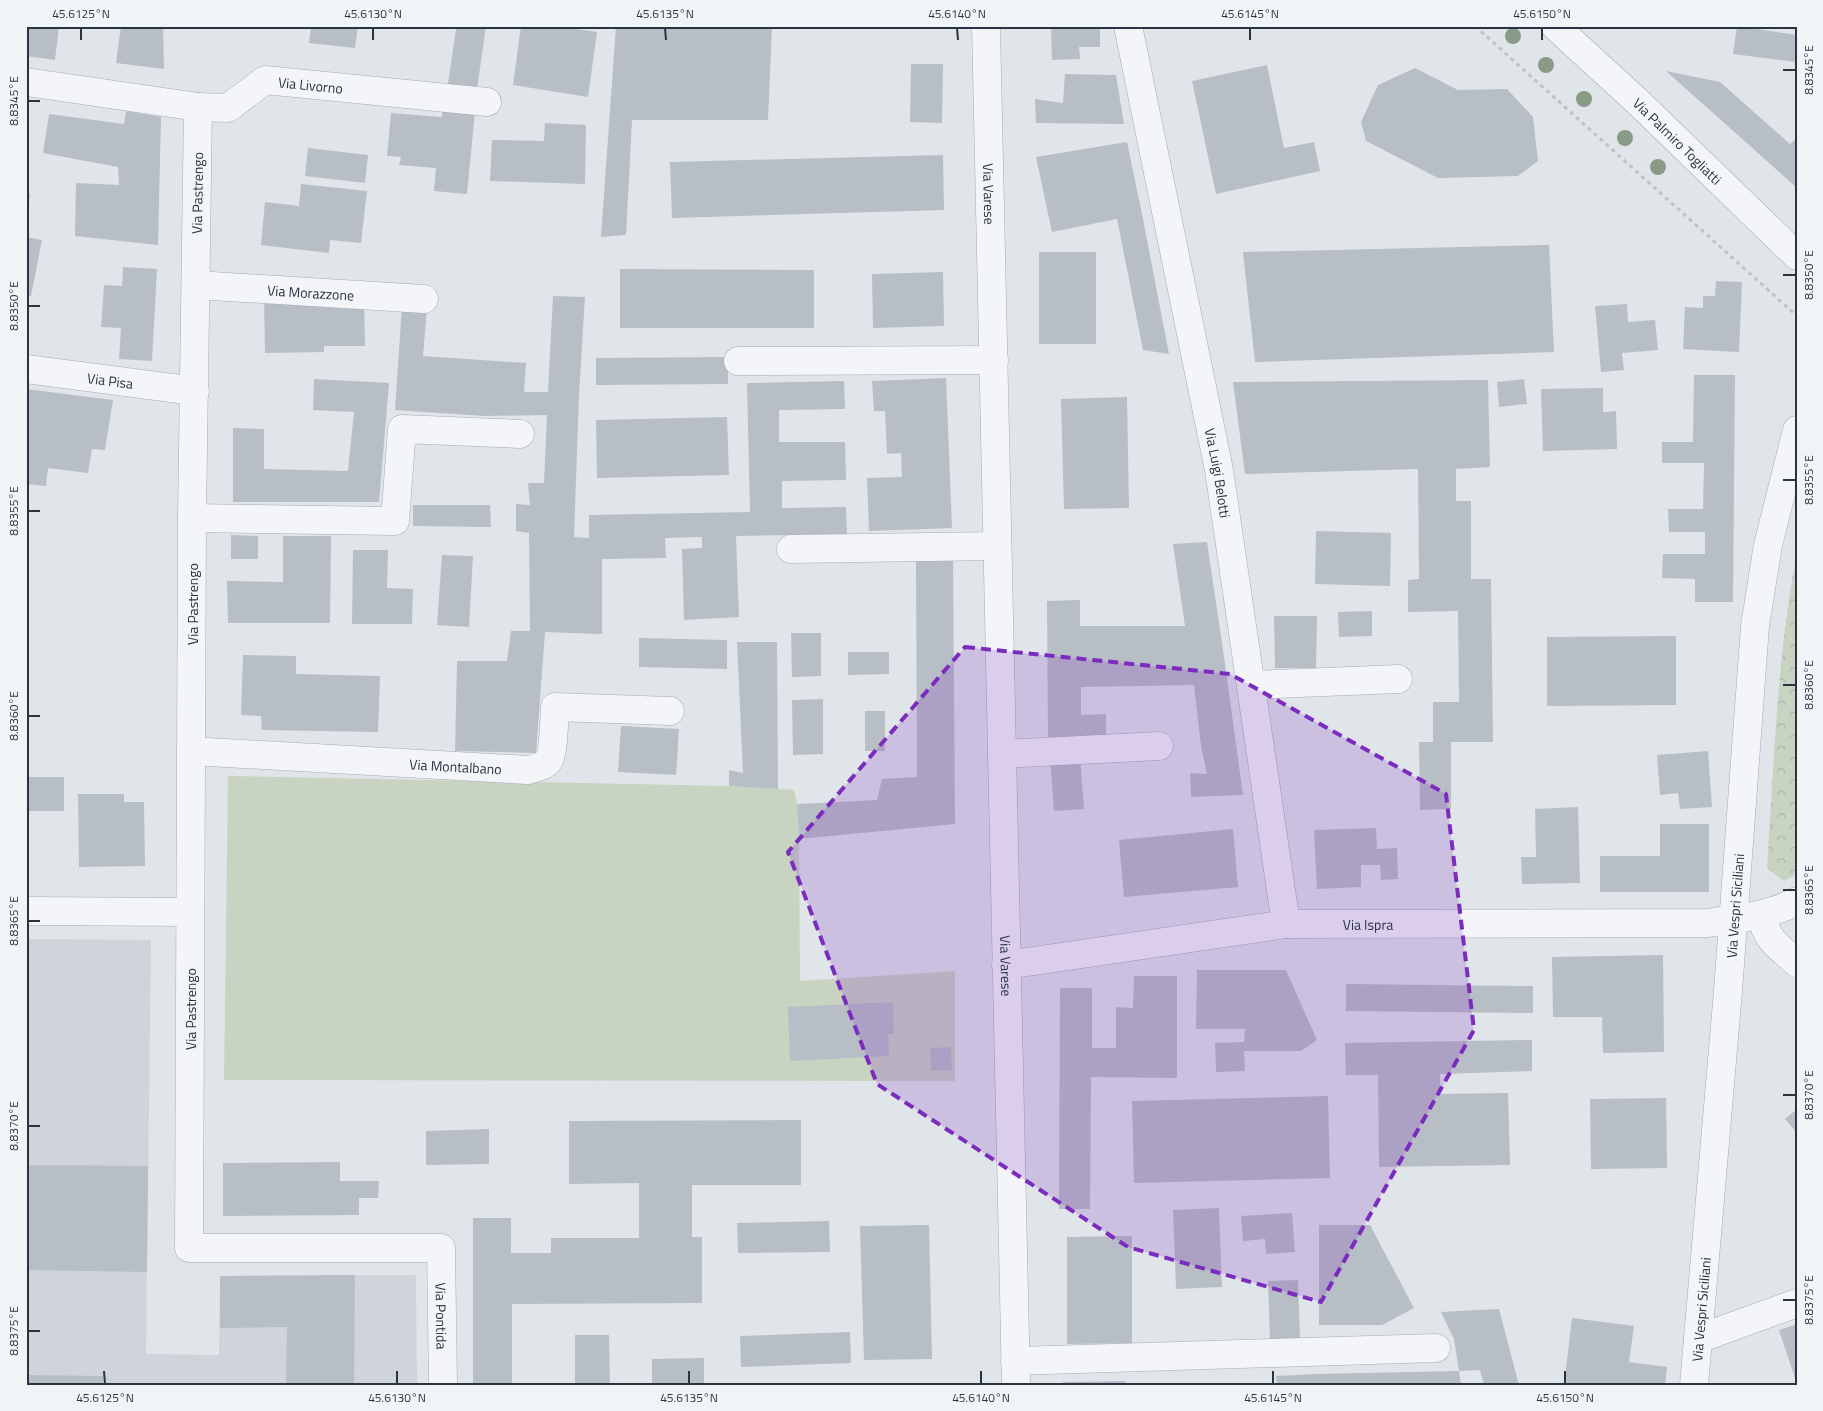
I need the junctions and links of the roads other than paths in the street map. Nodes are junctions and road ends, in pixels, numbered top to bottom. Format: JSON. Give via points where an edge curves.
{"nodes":[{"id":1,"x":986,"y":26,"type":"edge"},
{"id":2,"x":1128,"y":26,"type":"edge"},
{"id":3,"x":1555,"y":26,"type":"edge"},
{"id":4,"x":26,"y":82,"type":"edge"},
{"id":5,"x":487,"y":102,"type":"dead end"},
{"id":6,"x":198,"y":107,"type":"junction"},
{"id":7,"x":1797,"y":256,"type":"edge"},
{"id":8,"x":196,"y":284,"type":"junction"},
{"id":9,"x":424,"y":299,"type":"dead end"},
{"id":10,"x":994,"y":360,"type":"junction"},
{"id":11,"x":738,"y":361,"type":"dead end"},
{"id":12,"x":26,"y":369,"type":"edge"},
{"id":13,"x":195,"y":391,"type":"junction"},
{"id":14,"x":1797,"y":430,"type":"edge"},
{"id":15,"x":520,"y":434,"type":"dead end"},
{"id":16,"x":192,"y":518,"type":"junction"},
{"id":17,"x":997,"y":546,"type":"junction"},
{"id":18,"x":791,"y":549,"type":"dead end"},
{"id":19,"x":1398,"y":679,"type":"dead end"},
{"id":20,"x":1252,"y":685,"type":"junction"},
{"id":21,"x":670,"y":711,"type":"dead end"},
{"id":22,"x":1159,"y":746,"type":"dead end"},
{"id":23,"x":191,"y":751,"type":"junction"},
{"id":24,"x":1002,"y":754,"type":"junction"},
{"id":25,"x":1797,"y":901,"type":"edge"},
{"id":26,"x":26,"y":911,"type":"edge"},
{"id":27,"x":190,"y":912,"type":"junction"},
{"id":28,"x":1760,"y":915,"type":"junction"},
{"id":29,"x":1733,"y":919,"type":"junction"},
{"id":30,"x":1286,"y":924,"type":"junction"},
{"id":31,"x":1797,"y":963,"type":"edge"},
{"id":32,"x":1006,"y":966,"type":"junction"},
{"id":33,"x":441,"y":1248,"type":"joint"},
{"id":34,"x":1797,"y":1302,"type":"edge"},
{"id":35,"x":1698,"y":1339,"type":"junction"},
{"id":36,"x":1436,"y":1348,"type":"dead end"},
{"id":37,"x":1015,"y":1373,"type":"edge"},
{"id":38,"x":443,"y":1385,"type":"edge"},
{"id":39,"x":1694,"y":1385,"type":"edge"}],
"edges":[{"from":1,"to":10,"type":"street","name":"Via Varese"},
{"from":2,"to":20,"type":"street","name":"Via Luigi Belotti","via":[[1219,470]]},
{"from":3,"to":7,"type":"street","name":"Via Palmiro Togliatti"},
{"from":4,"to":6,"type":"street","name":"Via Livorno"},
{"from":5,"to":6,"type":"street","name":"Via Livorno","via":[[265,80],[228,108]]},
{"from":6,"to":8,"type":"street","name":"Via Pastrengo"},
{"from":8,"to":9,"type":"street","name":"Via Morazzone"},
{"from":8,"to":13,"type":"street","name":"Via Pastrengo"},
{"from":10,"to":11,"type":"street"},
{"from":10,"to":17,"type":"street","name":"Via Varese"},
{"from":12,"to":13,"type":"street","name":"Via Pisa"},
{"from":13,"to":16,"type":"street","name":"Via Pastrengo"},
{"from":14,"to":29,"type":"street","name":"Via Vespri Siciliani","via":[[1759,594]]},
{"from":15,"to":16,"type":"street","via":[[402,429],[395,521]]},
{"from":16,"to":23,"type":"street","name":"Via Pastrengo"},
{"from":17,"to":18,"type":"street"},
{"from":17,"to":24,"type":"street","name":"Via Varese"},
{"from":19,"to":20,"type":"street"},
{"from":20,"to":30,"type":"street","name":"Via Luigi Belotti"},
{"from":21,"to":23,"type":"street","name":"Via Montalbano","via":[[555,707],[548,760],[540,767],[528,770]]},
{"from":22,"to":24,"type":"street"},
{"from":23,"to":27,"type":"street","name":"Via Pastrengo"},
{"from":24,"to":32,"type":"street","name":"Via Varese"},
{"from":25,"to":28,"type":"street","name":"Via Ispra"},
{"from":26,"to":27,"type":"street"},
{"from":27,"to":33,"type":"street","name":"Via Pastrengo","via":[[189,1248]]},
{"from":28,"to":29,"type":"street","name":"Via Ispra"},
{"from":28,"to":31,"type":"street","via":[[1772,941]]},
{"from":29,"to":30,"type":"street","name":"Via Ispra","via":[[1704,923]]},
{"from":29,"to":35,"type":"street","name":"Via Vespri Siciliani"},
{"from":30,"to":32,"type":"street","name":"Via Ispra"},
{"from":32,"to":37,"type":"street","name":"Via Varese"},
{"from":33,"to":38,"type":"street","name":"Via Pontida"},
{"from":34,"to":35,"type":"street"},
{"from":35,"to":39,"type":"street","name":"Via Vespri Siciliani"},
{"from":36,"to":37,"type":"street"}]}
